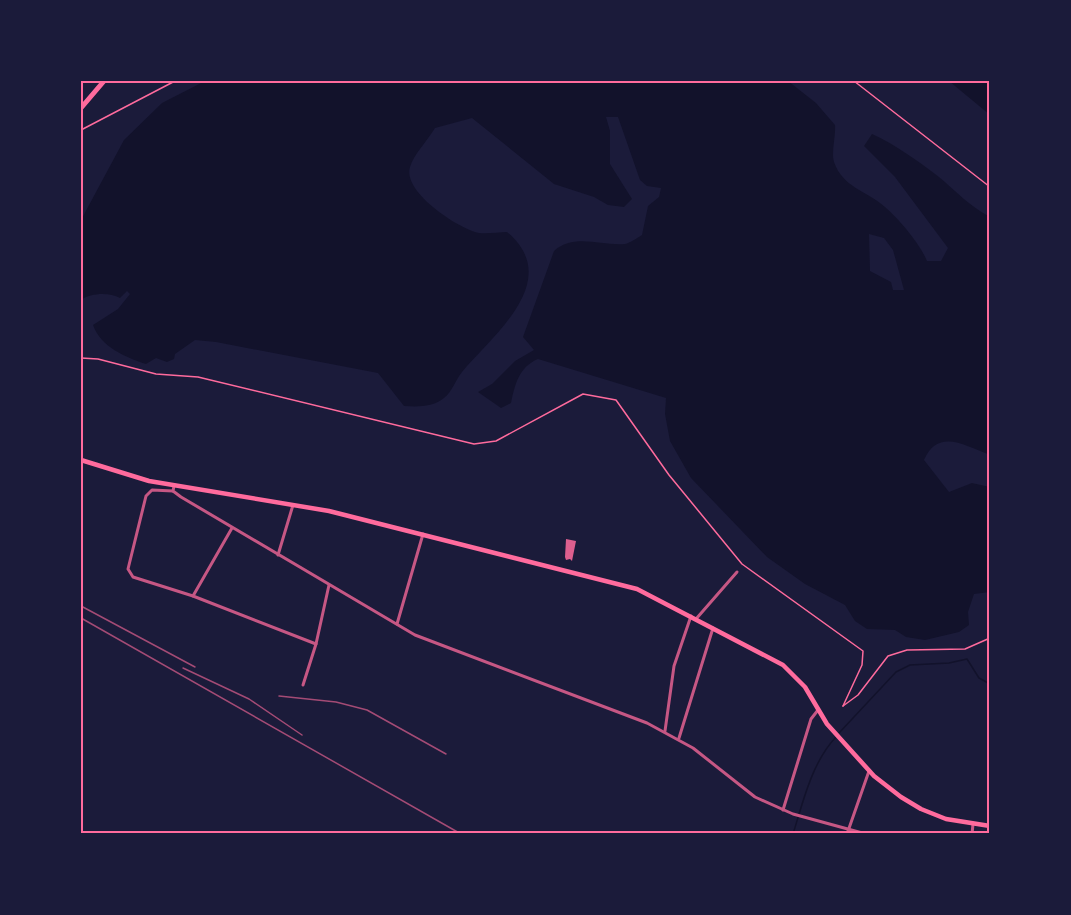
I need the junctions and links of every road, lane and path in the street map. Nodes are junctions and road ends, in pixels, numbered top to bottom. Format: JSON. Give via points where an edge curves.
{"nodes":[{"id":1,"x":104,"y":81,"type":"edge"},
{"id":2,"x":176,"y":81,"type":"edge"},
{"id":3,"x":854,"y":81,"type":"edge"},
{"id":4,"x":81,"y":108,"type":"edge"},
{"id":5,"x":81,"y":130,"type":"edge"},
{"id":6,"x":990,"y":187,"type":"edge"},
{"id":7,"x":81,"y":358,"type":"edge"},
{"id":8,"x":81,"y":460,"type":"edge"},
{"id":9,"x":173,"y":489,"type":"junction"},
{"id":10,"x":294,"y":503,"type":"junction"},
{"id":11,"x":232,"y":528,"type":"junction"},
{"id":12,"x":423,"y":534,"type":"junction"},
{"id":13,"x":278,"y":555,"type":"junction"},
{"id":14,"x":737,"y":572,"type":"dead end"},
{"id":15,"x":328,"y":585,"type":"junction"},
{"id":16,"x":193,"y":596,"type":"junction"},
{"id":17,"x":691,"y":616,"type":"junction"},
{"id":18,"x":696,"y":619,"type":"junction"},
{"id":19,"x":397,"y":624,"type":"junction"},
{"id":20,"x":713,"y":628,"type":"junction"},
{"id":21,"x":990,"y":638,"type":"edge"},
{"id":22,"x":316,"y":644,"type":"junction"},
{"id":23,"x":303,"y":685,"type":"dead end"},
{"id":24,"x":818,"y":710,"type":"junction"},
{"id":25,"x":665,"y":732,"type":"junction"},
{"id":26,"x":679,"y":739,"type":"junction"},
{"id":27,"x":869,"y":771,"type":"junction"},
{"id":28,"x":783,"y":810,"type":"junction"},
{"id":29,"x":974,"y":824,"type":"junction"},
{"id":30,"x":990,"y":826,"type":"edge"},
{"id":31,"x":849,"y":828,"type":"junction"},
{"id":32,"x":847,"y":834,"type":"edge"},
{"id":33,"x":866,"y":834,"type":"edge"},
{"id":34,"x":972,"y":834,"type":"edge"}],
"edges":[{"from":1,"to":4,"type":"highway"},
{"from":2,"to":5,"type":"path"},
{"from":3,"to":6,"type":"path"},
{"from":7,"to":21,"type":"path","via":[[156,374],[198,377],[474,444],[496,441],[583,394],[616,400],[669,475],[742,564],[864,651],[862,665],[843,706],[858,695],[888,656],[907,650],[965,649]]},
{"from":8,"to":9,"type":"main road"},
{"from":9,"to":10,"type":"main road"},
{"from":9,"to":11,"type":"street"},
{"from":9,"to":16,"type":"street","via":[[152,490],[146,496],[128,569],[133,577]]},
{"from":10,"to":12,"type":"main road"},
{"from":10,"to":13,"type":"street"},
{"from":11,"to":13,"type":"street"},
{"from":11,"to":16,"type":"street"},
{"from":12,"to":17,"type":"main road","via":[[621,583]]},
{"from":12,"to":19,"type":"street"},
{"from":13,"to":15,"type":"street"},
{"from":14,"to":18,"type":"street"},
{"from":15,"to":19,"type":"street"},
{"from":15,"to":22,"type":"street"},
{"from":16,"to":22,"type":"street"},
{"from":17,"to":18,"type":"main road"},
{"from":17,"to":25,"type":"street","via":[[674,666]]},
{"from":18,"to":20,"type":"main road"},
{"from":19,"to":25,"type":"street","via":[[415,635],[584,697]]},
{"from":20,"to":24,"type":"main road","via":[[783,665],[805,687]]},
{"from":20,"to":26,"type":"street"},
{"from":22,"to":23,"type":"street"},
{"from":24,"to":27,"type":"main road"},
{"from":24,"to":28,"type":"street"},
{"from":25,"to":26,"type":"street"},
{"from":26,"to":28,"type":"street","via":[[755,797]]},
{"from":27,"to":29,"type":"main road","via":[[921,809]]},
{"from":27,"to":31,"type":"street"},
{"from":28,"to":31,"type":"street"},
{"from":29,"to":30,"type":"main road"},
{"from":29,"to":34,"type":"street"},
{"from":31,"to":32,"type":"street"},
{"from":31,"to":33,"type":"street"}]}
